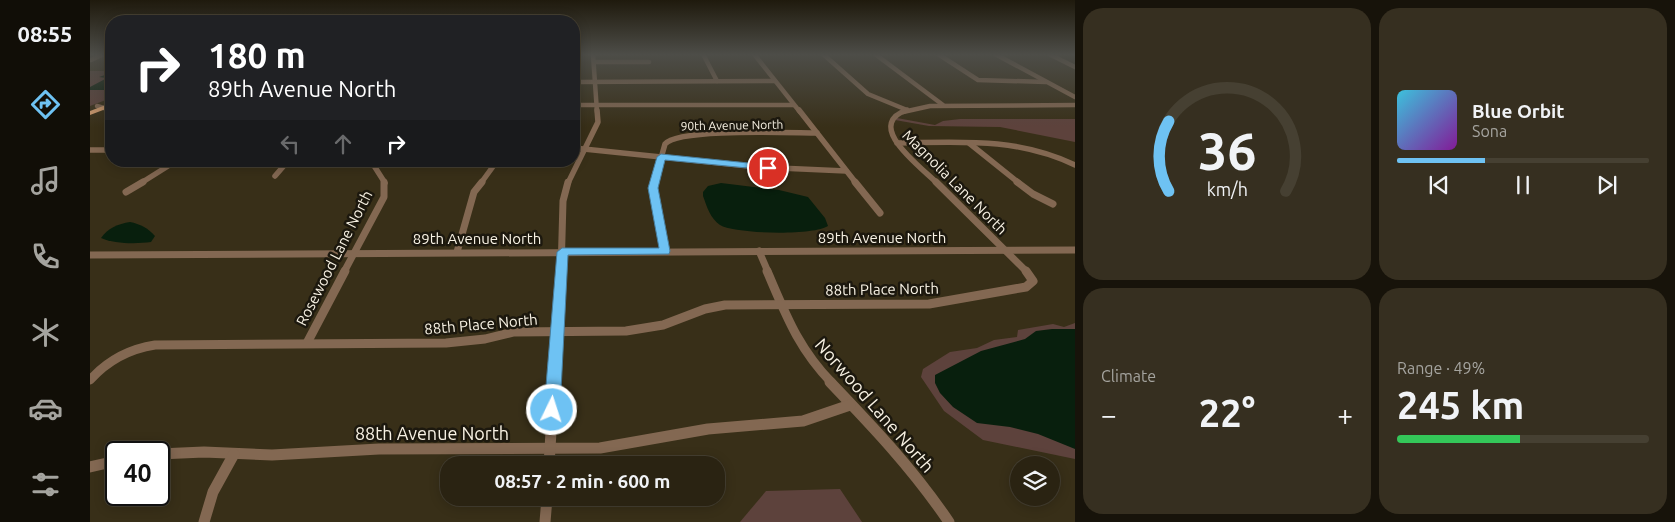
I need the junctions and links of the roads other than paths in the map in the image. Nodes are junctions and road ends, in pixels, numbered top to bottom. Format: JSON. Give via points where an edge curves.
{"nodes":[{"id":1,"x":595,"y":78,"type":"edge"},
{"id":2,"x":715,"y":78,"type":"edge"},
{"id":3,"x":773,"y":78,"type":"edge"},
{"id":4,"x":851,"y":78,"type":"edge"},
{"id":5,"x":907,"y":78,"type":"edge"},
{"id":6,"x":975,"y":78,"type":"edge"},
{"id":7,"x":1039,"y":78,"type":"edge"},
{"id":8,"x":775,"y":81,"type":"junction"},
{"id":9,"x":580,"y":82,"type":"edge"},
{"id":10,"x":595,"y":82,"type":"junction"},
{"id":11,"x":717,"y":82,"type":"junction"},
{"id":12,"x":1046,"y":82,"type":"junction"},
{"id":13,"x":1075,"y":97,"type":"edge"},
{"id":14,"x":580,"y":105,"type":"edge"},
{"id":15,"x":598,"y":105,"type":"junction"},
{"id":16,"x":794,"y":105,"type":"junction"},
{"id":17,"x":943,"y":105,"type":"junction"},
{"id":18,"x":1075,"y":105,"type":"edge"},
{"id":19,"x":96,"y":108,"type":"edge"},
{"id":20,"x":907,"y":110,"type":"junction"},
{"id":21,"x":90,"y":113,"type":"edge"},
{"id":22,"x":817,"y":134,"type":"junction"},
{"id":23,"x":897,"y":143,"type":"junction"},
{"id":24,"x":969,"y":143,"type":"junction"},
{"id":25,"x":580,"y":149,"type":"edge"},
{"id":26,"x":585,"y":149,"type":"junction"},
{"id":27,"x":90,"y":150,"type":"edge"},
{"id":28,"x":105,"y":150,"type":"edge"},
{"id":29,"x":661,"y":157,"type":"junction"},
{"id":30,"x":580,"y":159,"type":"edge"},
{"id":31,"x":1075,"y":166,"type":"edge"},
{"id":32,"x":166,"y":167,"type":"edge"},
{"id":33,"x":283,"y":167,"type":"edge"},
{"id":34,"x":375,"y":167,"type":"edge"},
{"id":35,"x":493,"y":167,"type":"edge"},
{"id":36,"x":576,"y":167,"type":"edge"},
{"id":37,"x":846,"y":171,"type":"junction"},
{"id":38,"x":275,"y":176,"type":"dead end"},
{"id":39,"x":126,"y":192,"type":"dead end"},
{"id":40,"x":1053,"y":204,"type":"dead end"},
{"id":41,"x":880,"y":213,"type":"dead end"},
{"id":42,"x":1006,"y":250,"type":"junction"},
{"id":43,"x":1075,"y":250,"type":"edge"},
{"id":44,"x":665,"y":251,"type":"junction"},
{"id":45,"x":759,"y":251,"type":"junction"},
{"id":46,"x":457,"y":252,"type":"junction"},
{"id":47,"x":562,"y":252,"type":"junction"},
{"id":48,"x":354,"y":253,"type":"junction"},
{"id":49,"x":90,"y":255,"type":"edge"},
{"id":50,"x":781,"y":304,"type":"junction"},
{"id":51,"x":557,"y":332,"type":"junction"},
{"id":52,"x":307,"y":343,"type":"junction"},
{"id":53,"x":90,"y":380,"type":"edge"},
{"id":54,"x":850,"y":405,"type":"junction"},
{"id":55,"x":550,"y":449,"type":"junction"},
{"id":56,"x":170,"y":454,"type":"edge"},
{"id":57,"x":234,"y":454,"type":"junction"},
{"id":58,"x":550,"y":456,"type":"edge"},
{"id":59,"x":105,"y":464,"type":"edge"},
{"id":60,"x":90,"y":467,"type":"edge"},
{"id":61,"x":546,"y":506,"type":"edge"},
{"id":62,"x":204,"y":522,"type":"edge"},
{"id":63,"x":545,"y":522,"type":"edge"},
{"id":64,"x":949,"y":522,"type":"edge"}],
"edges":[{"from":1,"to":10,"type":"street"},
{"from":2,"to":11,"type":"street"},
{"from":3,"to":8,"type":"street"},
{"from":4,"to":20,"type":"street","via":[[868,94]]},
{"from":5,"to":17,"type":"street"},
{"from":6,"to":12,"type":"street"},
{"from":7,"to":12,"type":"street"},
{"from":8,"to":11,"type":"street"},
{"from":8,"to":16,"type":"street"},
{"from":9,"to":10,"type":"street"},
{"from":10,"to":11,"type":"street"},
{"from":10,"to":15,"type":"street"},
{"from":12,"to":13,"type":"street"},
{"from":14,"to":15,"type":"street"},
{"from":15,"to":16,"type":"street"},
{"from":15,"to":26,"type":"street","via":[[598,122]]},
{"from":16,"to":22,"type":"street"},
{"from":17,"to":18,"type":"street"},
{"from":17,"to":20,"type":"street"},
{"from":19,"to":21,"type":"main road"},
{"from":20,"to":23,"type":"street","name":"Magnolia Lane North","via":[[889,122],[890,133]]},
{"from":22,"to":29,"type":"street","name":"90th Avenue North","via":[[685,134],[669,139]]},
{"from":22,"to":37,"type":"street"},
{"from":23,"to":24,"type":"street"},
{"from":23,"to":42,"type":"street","name":"Magnolia Lane North"},
{"from":24,"to":31,"type":"street","via":[[1029,146],[1050,152]]},
{"from":24,"to":40,"type":"street","via":[[1033,194]]},
{"from":25,"to":26,"type":"street"},
{"from":26,"to":29,"type":"street"},
{"from":26,"to":30,"type":"street"},
{"from":27,"to":28,"type":"street"},
{"from":29,"to":37,"type":"street","via":[[782,169]]},
{"from":29,"to":44,"type":"street","name":"90th Avenue North","via":[[653,188]]},
{"from":32,"to":39,"type":"street"},
{"from":33,"to":38,"type":"street"},
{"from":34,"to":48,"type":"street","name":"Rosewood Lane North","via":[[385,183],[385,193]]},
{"from":35,"to":46,"type":"street","via":[[474,192]]},
{"from":36,"to":47,"type":"street","via":[[564,191]]},
{"from":37,"to":41,"type":"street"},
{"from":42,"to":43,"type":"street","name":"89th Avenue North"},
{"from":42,"to":45,"type":"street","name":"89th Avenue North"},
{"from":42,"to":50,"type":"street","name":"88th Place North","via":[[1031,277],[1031,285],[929,304]]},
{"from":44,"to":45,"type":"street","name":"89th Avenue North"},
{"from":44,"to":47,"type":"street","name":"89th Avenue North"},
{"from":45,"to":50,"type":"street","name":"Norwood Lane North"},
{"from":46,"to":47,"type":"street","name":"89th Avenue North"},
{"from":46,"to":48,"type":"street","name":"89th Avenue North"},
{"from":47,"to":51,"type":"street"},
{"from":48,"to":49,"type":"street","name":"89th Avenue North"},
{"from":48,"to":52,"type":"street","name":"Rosewood Lane North"},
{"from":50,"to":51,"type":"street","name":"88th Place North","via":[[714,306],[663,325],[626,331]]},
{"from":50,"to":54,"type":"street","name":"Norwood Lane North","via":[[811,362]]},
{"from":51,"to":52,"type":"street","name":"88th Place North","via":[[514,332],[446,343]]},
{"from":51,"to":55,"type":"street"},
{"from":52,"to":53,"type":"street","name":"88th Place North","via":[[155,345],[124,353],[105,364]]},
{"from":54,"to":55,"type":"street","name":"88th Avenue North","via":[[803,421],[708,429],[627,445]]},
{"from":54,"to":64,"type":"street","name":"Norwood Lane North","via":[[898,452]]},
{"from":55,"to":57,"type":"street","name":"88th Avenue North","via":[[378,449]]},
{"from":55,"to":58,"type":"street"},
{"from":56,"to":57,"type":"street","name":"88th Avenue North"},
{"from":57,"to":62,"type":"street","via":[[213,492]]},
{"from":59,"to":60,"type":"street"},
{"from":61,"to":63,"type":"street"}]}
